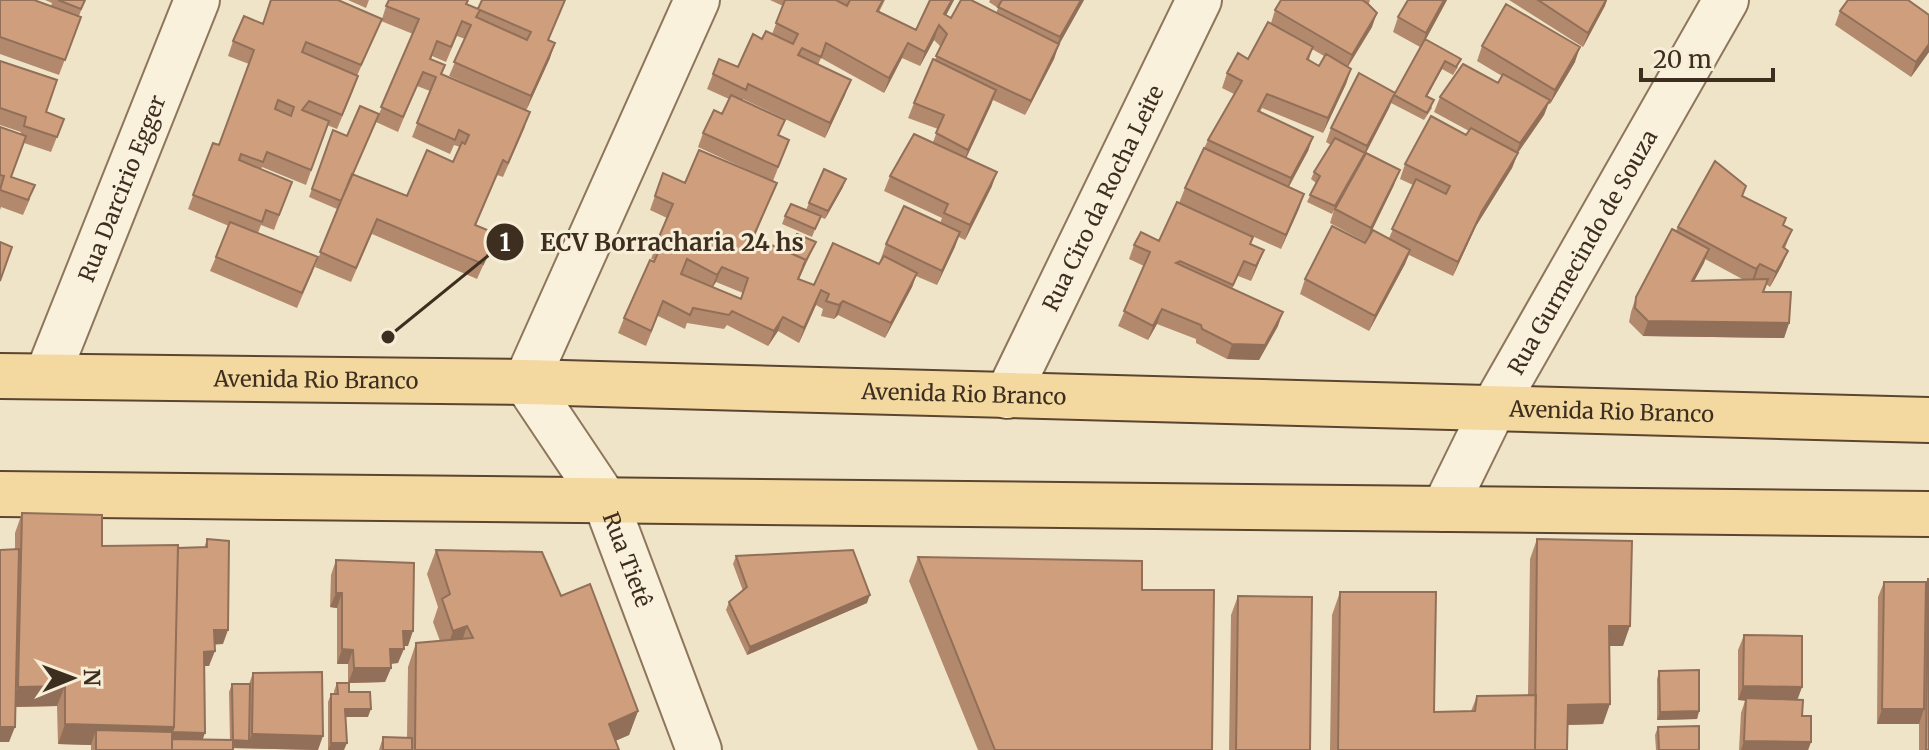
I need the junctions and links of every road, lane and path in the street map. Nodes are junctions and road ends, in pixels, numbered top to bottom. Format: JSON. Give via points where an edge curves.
{"nodes":[{"id":1,"x":197,"y":0,"type":"edge"},
{"id":2,"x":697,"y":0,"type":"edge"},
{"id":3,"x":1199,"y":0,"type":"edge"},
{"id":4,"x":1726,"y":0,"type":"edge"},
{"id":5,"x":0,"y":376,"type":"edge"},
{"id":6,"x":47,"y":376,"type":"junction"},
{"id":7,"x":526,"y":382,"type":"junction"},
{"id":8,"x":1007,"y":396,"type":"junction"},
{"id":9,"x":1493,"y":409,"type":"junction"},
{"id":10,"x":1929,"y":420,"type":"edge"},
{"id":11,"x":0,"y":494,"type":"edge"},
{"id":12,"x":605,"y":500,"type":"junction"},
{"id":13,"x":1444,"y":509,"type":"junction"},
{"id":14,"x":1929,"y":514,"type":"edge"},
{"id":15,"x":699,"y":750,"type":"edge"}],
"edges":[{"from":1,"to":6,"type":"street","name":"Rua Darcirio Egger"},
{"from":2,"to":7,"type":"street"},
{"from":3,"to":8,"type":"street","name":"Rua Ciro da Rocha Leite"},
{"from":4,"to":9,"type":"street","name":"Rua Gurmecindo de Souza"},
{"from":5,"to":6,"type":"main road","name":"Avenida Rio Branco"},
{"from":6,"to":7,"type":"main road","name":"Avenida Rio Branco"},
{"from":7,"to":8,"type":"main road","name":"Avenida Rio Branco"},
{"from":7,"to":12,"type":"street","name":"Rua Tietê"},
{"from":8,"to":9,"type":"main road","name":"Avenida Rio Branco"},
{"from":9,"to":10,"type":"main road","name":"Avenida Rio Branco"},
{"from":9,"to":13,"type":"street","name":"Rua Gurmecindo de Souza"},
{"from":11,"to":12,"type":"main road"},
{"from":12,"to":13,"type":"main road"},
{"from":12,"to":15,"type":"street","name":"Rua Tietê"},
{"from":13,"to":14,"type":"main road"}]}
